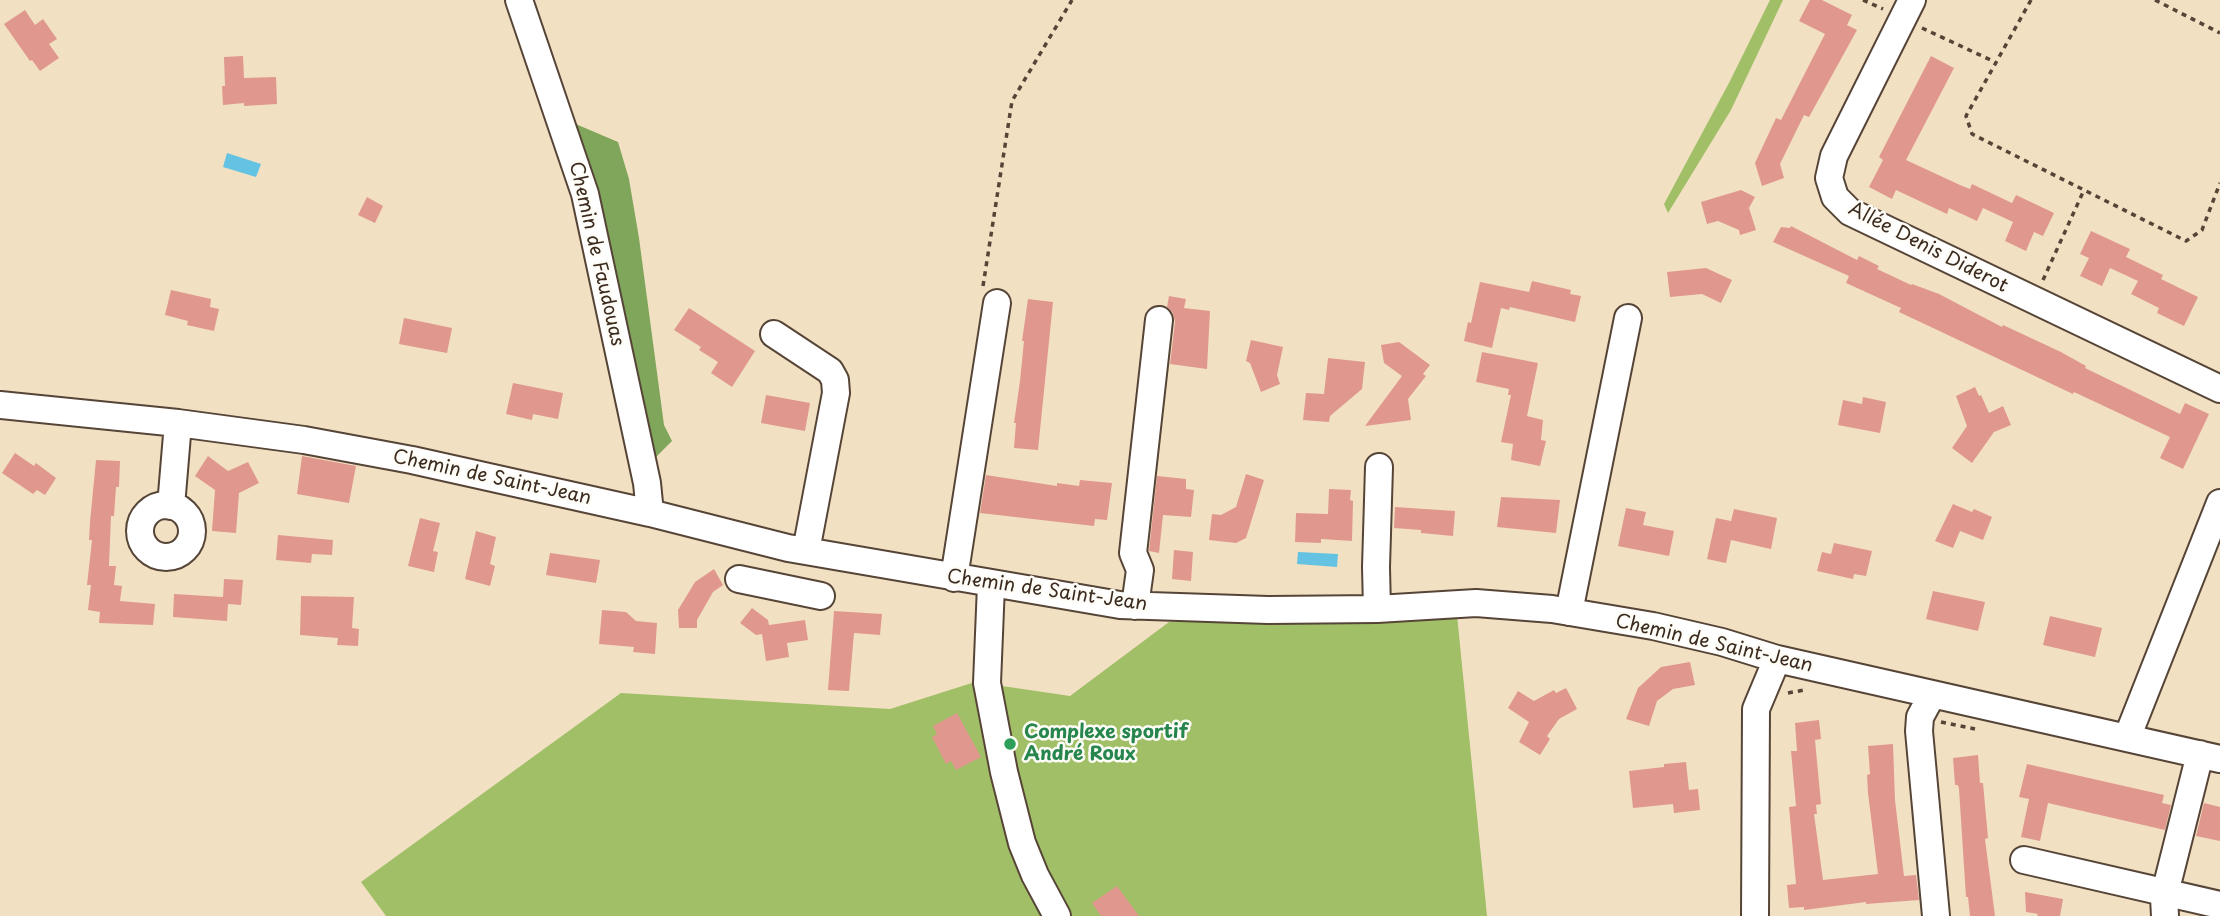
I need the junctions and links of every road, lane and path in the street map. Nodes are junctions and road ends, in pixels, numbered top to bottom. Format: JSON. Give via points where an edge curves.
{"nodes":[{"id":1,"x":519,"y":0,"type":"edge"},
{"id":2,"x":1863,"y":0,"type":"edge"},
{"id":3,"x":2031,"y":0,"type":"edge"},
{"id":4,"x":2155,"y":0,"type":"edge"},
{"id":5,"x":1907,"y":9,"type":"edge"},
{"id":6,"x":2220,"y":33,"type":"edge"},
{"id":7,"x":1996,"y":62,"type":"junction"},
{"id":8,"x":2220,"y":183,"type":"edge"},
{"id":9,"x":2084,"y":190,"type":"junction"},
{"id":10,"x":2034,"y":300,"type":"junction"},
{"id":11,"x":998,"y":303,"type":"dead end"},
{"id":12,"x":1628,"y":318,"type":"dead end"},
{"id":13,"x":1159,"y":320,"type":"dead end"},
{"id":14,"x":774,"y":334,"type":"dead end"},
{"id":15,"x":2220,"y":389,"type":"edge"},
{"id":16,"x":0,"y":405,"type":"edge"},
{"id":17,"x":177,"y":423,"type":"junction"},
{"id":18,"x":1379,"y":467,"type":"dead end"},
{"id":19,"x":2220,"y":503,"type":"edge"},
{"id":20,"x":171,"y":506,"type":"dead end"},
{"id":21,"x":650,"y":513,"type":"junction"},
{"id":22,"x":797,"y":550,"type":"junction"},
{"id":23,"x":954,"y":578,"type":"junction"},
{"id":24,"x":739,"y":579,"type":"dead end"},
{"id":25,"x":991,"y":585,"type":"junction"},
{"id":26,"x":780,"y":587,"type":"junction"},
{"id":27,"x":821,"y":596,"type":"dead end"},
{"id":28,"x":1136,"y":606,"type":"junction"},
{"id":29,"x":1377,"y":608,"type":"junction"},
{"id":30,"x":1569,"y":612,"type":"junction"},
{"id":31,"x":1777,"y":659,"type":"junction"},
{"id":32,"x":1810,"y":691,"type":"dead end"},
{"id":33,"x":1926,"y":706,"type":"junction"},
{"id":34,"x":1756,"y":709,"type":"junction"},
{"id":35,"x":1987,"y":732,"type":"dead end"},
{"id":36,"x":2127,"y":738,"type":"junction"},
{"id":37,"x":2210,"y":757,"type":"edge"},
{"id":38,"x":2024,"y":860,"type":"dead end"},
{"id":39,"x":2165,"y":904,"type":"edge"},
{"id":40,"x":2220,"y":905,"type":"edge"},
{"id":41,"x":1057,"y":916,"type":"edge"},
{"id":42,"x":1755,"y":916,"type":"edge"},
{"id":43,"x":1936,"y":916,"type":"edge"}],
"edges":[{"from":1,"to":21,"type":"street","name":"Chemin de Faudouas","via":[[585,194]]},
{"from":2,"to":5,"type":"path"},
{"from":3,"to":7,"type":"path"},
{"from":4,"to":6,"type":"path"},
{"from":5,"to":7,"type":"path"},
{"from":5,"to":10,"type":"street","name":"Allée Denis Diderot","via":[[1834,156],[1829,178],[1835,197],[1850,212]]},
{"from":7,"to":9,"type":"path","via":[[1966,116],[1972,134]]},
{"from":8,"to":9,"type":"path","via":[[2202,230],[2186,241]]},
{"from":9,"to":10,"type":"path"},
{"from":10,"to":15,"type":"street","name":"Allée Denis Diderot"},
{"from":11,"to":23,"type":"street"},
{"from":12,"to":30,"type":"street"},
{"from":13,"to":28,"type":"street","via":[[1133,552],[1140,570]]},
{"from":14,"to":22,"type":"street","via":[[830,370],[835,380],[836,393]]},
{"from":16,"to":17,"type":"street","name":"Chemin de Saint-Jean"},
{"from":17,"to":20,"type":"street"},
{"from":17,"to":21,"type":"street","name":"Chemin de Saint-Jean","via":[[399,457]]},
{"from":18,"to":29,"type":"street"},
{"from":19,"to":36,"type":"street"},
{"from":21,"to":22,"type":"street","name":"Chemin de Saint-Jean"},
{"from":22,"to":23,"type":"street","name":"Chemin de Saint-Jean"},
{"from":22,"to":26,"type":"street"},
{"from":23,"to":25,"type":"street","name":"Chemin de Saint-Jean"},
{"from":24,"to":26,"type":"street"},
{"from":25,"to":28,"type":"street","name":"Chemin de Saint-Jean"},
{"from":25,"to":41,"type":"street","via":[[987,683],[1004,772],[1022,843]]},
{"from":26,"to":27,"type":"street"},
{"from":28,"to":29,"type":"street","name":"Chemin de Saint-Jean"},
{"from":29,"to":30,"type":"street","name":"Chemin de Saint-Jean","via":[[1475,603]]},
{"from":30,"to":31,"type":"street","name":"Chemin de Saint-Jean","via":[[1722,642]]},
{"from":31,"to":33,"type":"street","name":"Chemin de Saint-Jean"},
{"from":31,"to":34,"type":"street"},
{"from":32,"to":34,"type":"path","name":"Chemin de Saint-Jean","via":[[1791,691],[1769,712]]},
{"from":33,"to":35,"type":"path"},
{"from":33,"to":36,"type":"street","name":"Chemin de Saint-Jean"},
{"from":33,"to":43,"type":"street","via":[[1919,731]]},
{"from":34,"to":42,"type":"street"},
{"from":36,"to":37,"type":"street","name":"Chemin de Saint-Jean"},
{"from":37,"to":39,"type":"street"},
{"from":38,"to":39,"type":"street"},
{"from":39,"to":40,"type":"street"}]}
